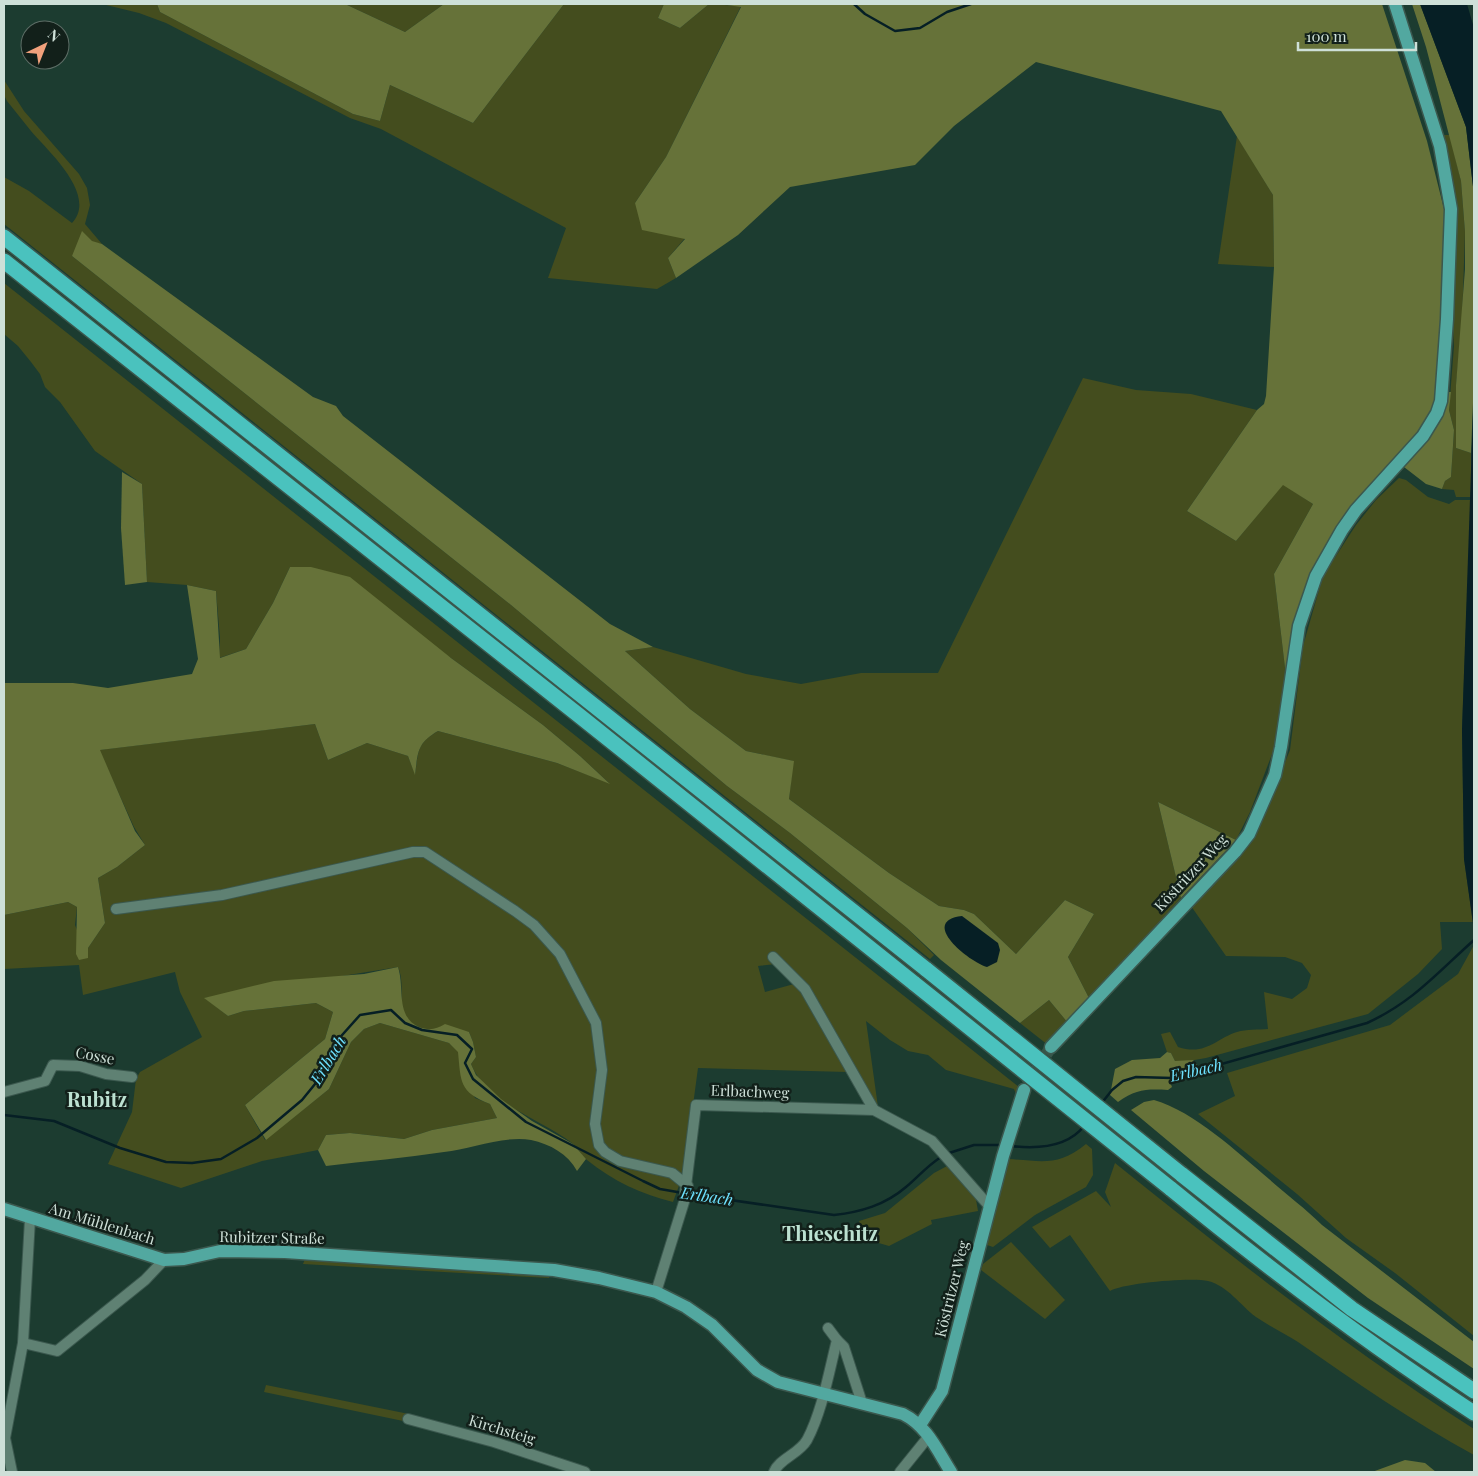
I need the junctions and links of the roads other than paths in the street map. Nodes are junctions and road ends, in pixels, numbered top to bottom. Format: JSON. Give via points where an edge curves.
{"nodes":[{"id":1,"x":1395,"y":4,"type":"edge"},
{"id":2,"x":4,"y":237,"type":"edge"},
{"id":3,"x":4,"y":261,"type":"edge"},
{"id":4,"x":116,"y":909,"type":"dead end"},
{"id":5,"x":773,"y":957,"type":"dead end"},
{"id":6,"x":1051,"y":1047,"type":"tunnel mouth"},
{"id":7,"x":132,"y":1077,"type":"dead end"},
{"id":8,"x":1024,"y":1090,"type":"tunnel mouth"},
{"id":9,"x":4,"y":1092,"type":"edge"},
{"id":10,"x":874,"y":1110,"type":"junction"},
{"id":11,"x":686,"y":1193,"type":"junction"},
{"id":12,"x":990,"y":1207,"type":"junction"},
{"id":13,"x":4,"y":1209,"type":"edge"},
{"id":14,"x":30,"y":1218,"type":"junction"},
{"id":15,"x":164,"y":1260,"type":"junction"},
{"id":16,"x":656,"y":1292,"type":"junction"},
{"id":17,"x":828,"y":1328,"type":"dead end"},
{"id":18,"x":837,"y":1340,"type":"junction"},
{"id":19,"x":23,"y":1343,"type":"junction"},
{"id":20,"x":1474,"y":1391,"type":"edge"},
{"id":21,"x":823,"y":1392,"type":"junction"},
{"id":22,"x":862,"y":1403,"type":"junction"},
{"id":23,"x":1474,"y":1413,"type":"edge"},
{"id":24,"x":408,"y":1419,"type":"dead end"},
{"id":25,"x":920,"y":1425,"type":"junction"},
{"id":26,"x":929,"y":1436,"type":"junction"},
{"id":27,"x":12,"y":1472,"type":"edge"},
{"id":28,"x":586,"y":1472,"type":"edge"},
{"id":29,"x":774,"y":1472,"type":"edge"},
{"id":30,"x":900,"y":1472,"type":"edge"},
{"id":31,"x":951,"y":1472,"type":"edge"}],
"edges":[{"from":1,"to":6,"type":"main road","name":"Köstritzer Weg","via":[[1440,146],[1451,209],[1441,401],[1423,436],[1356,510],[1319,569],[1299,626],[1275,775],[1249,834]]},
{"from":2,"to":20,"type":"highway","bridge":true,"via":[[1352,1309]]},
{"from":3,"to":23,"type":"highway","bridge":true,"via":[[1290,1284],[1391,1358]]},
{"from":4,"to":11,"type":"street","via":[[222,895],[425,852],[515,910],[560,954],[596,1023],[602,1070],[595,1124],[599,1146],[620,1162],[672,1173]]},
{"from":5,"to":10,"type":"street","via":[[805,990]]},
{"from":7,"to":9,"type":"street","name":"Cosse","via":[[80,1066],[53,1065],[45,1081]]},
{"from":8,"to":12,"type":"main road","name":"Köstritzer Weg"},
{"from":10,"to":11,"type":"street","name":"Erlbachweg","via":[[696,1105]]},
{"from":10,"to":12,"type":"street","via":[[932,1141]]},
{"from":11,"to":16,"type":"street","name":"Erlbachweg"},
{"from":12,"to":25,"type":"main road","name":"Köstritzer Weg","via":[[942,1391]]},
{"from":13,"to":14,"type":"main road"},
{"from":14,"to":15,"type":"main road","name":"Am Mühlenbach"},
{"from":14,"to":19,"type":"street"},
{"from":15,"to":16,"type":"main road","name":"Rubitzer Straße","via":[[220,1251],[285,1252],[554,1270]]},
{"from":15,"to":19,"type":"street","via":[[145,1280],[57,1351]]},
{"from":16,"to":21,"type":"main road","name":"Rubitzer Straße","via":[[686,1307],[712,1326],[757,1370],[778,1382]]},
{"from":17,"to":18,"type":"street"},
{"from":18,"to":21,"type":"street"},
{"from":18,"to":22,"type":"street","via":[[844,1348]]},
{"from":19,"to":27,"type":"street","via":[[5,1438]]},
{"from":21,"to":22,"type":"main road","name":"Rubitzer Straße"},
{"from":21,"to":29,"type":"street","via":[[807,1440]]},
{"from":22,"to":25,"type":"main road","name":"Rubitzer Straße","via":[[903,1414]]},
{"from":24,"to":28,"type":"street","name":"Kirchsteig"},
{"from":25,"to":26,"type":"main road"},
{"from":26,"to":30,"type":"street"},
{"from":26,"to":31,"type":"main road"}]}
